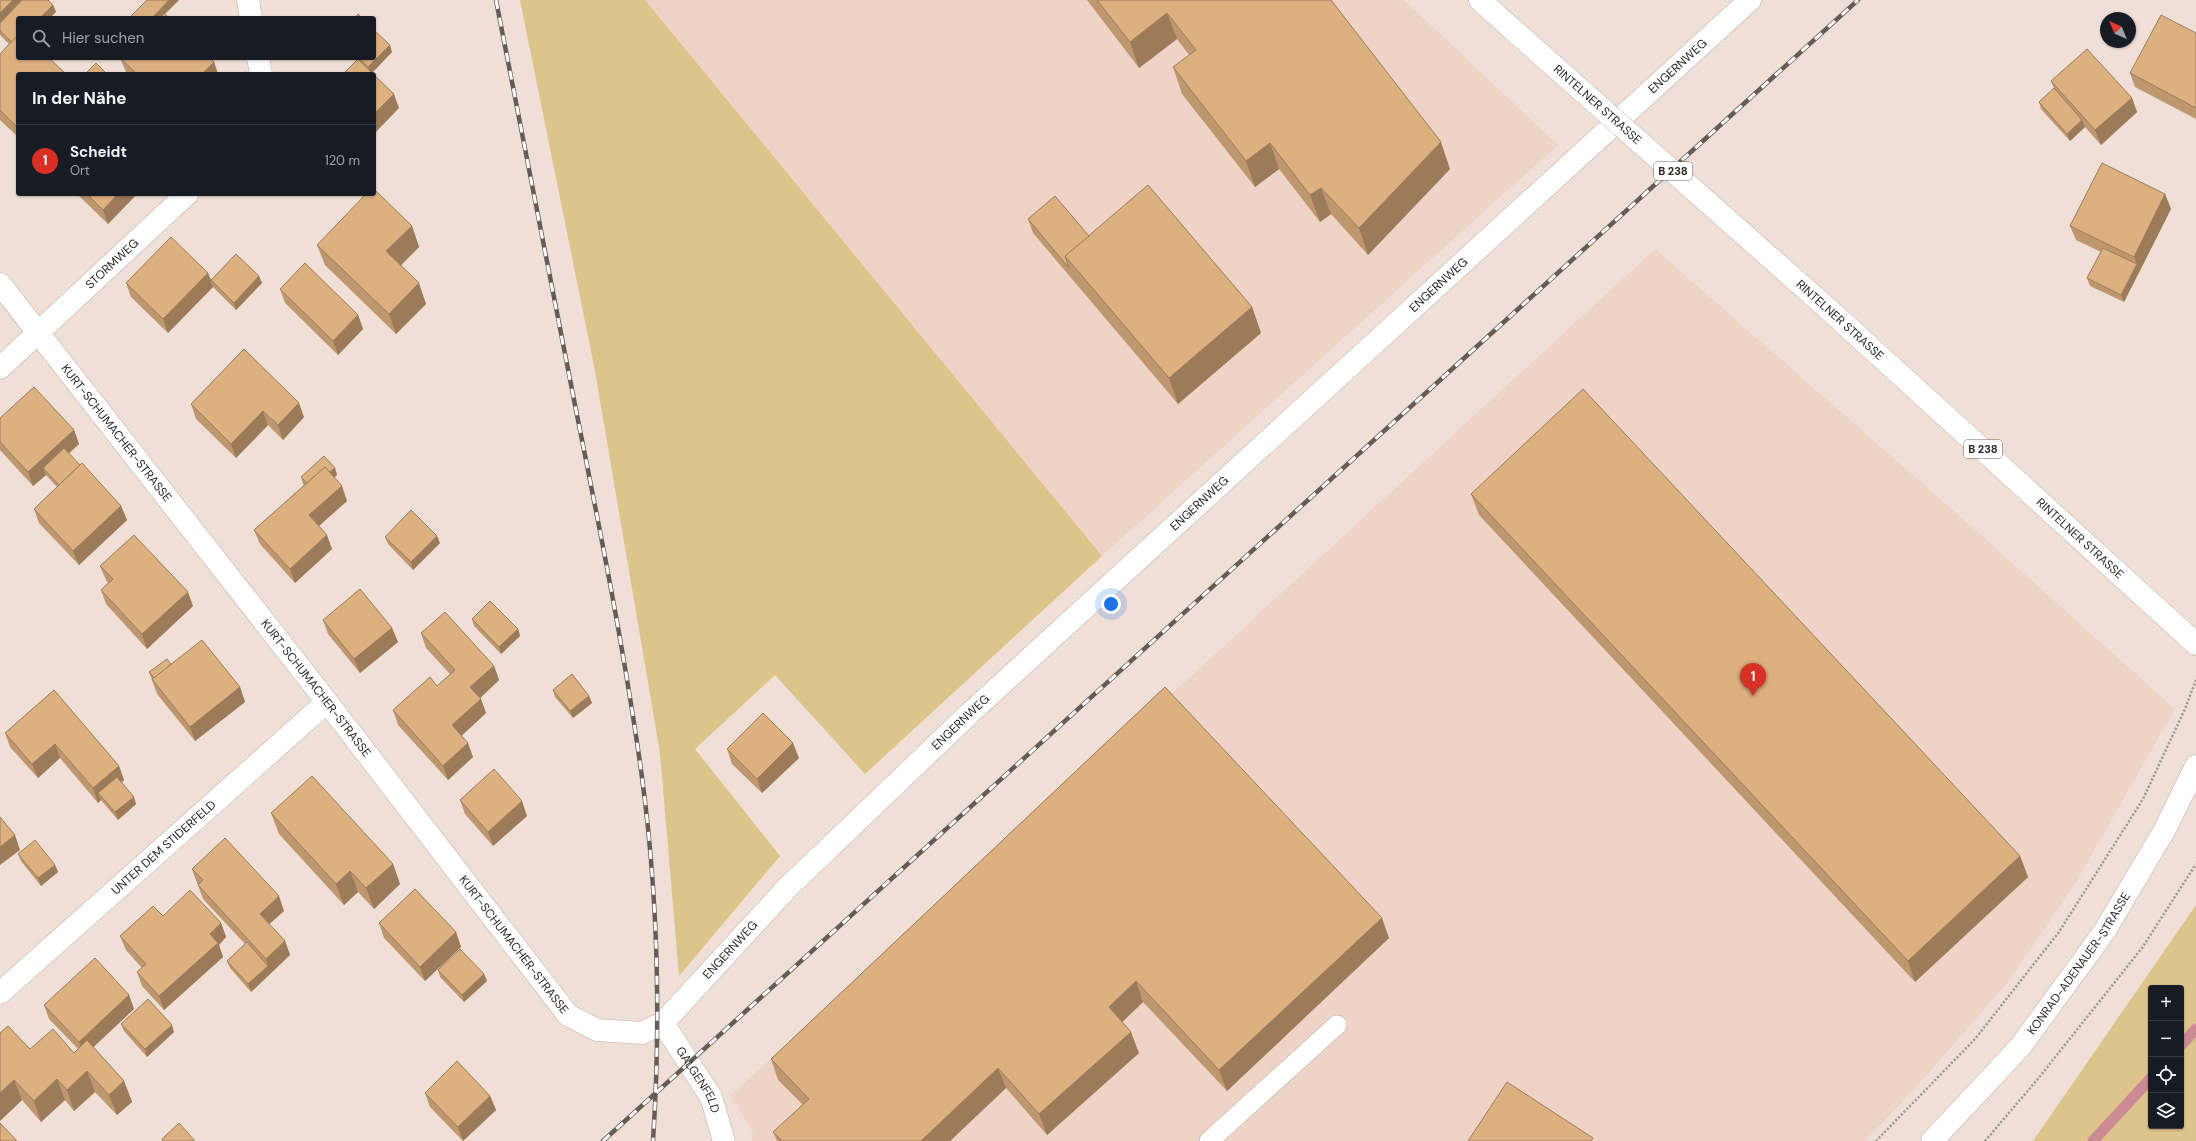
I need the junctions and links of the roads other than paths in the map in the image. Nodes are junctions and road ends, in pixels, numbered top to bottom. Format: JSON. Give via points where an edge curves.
{"nodes":[{"id":1,"x":248,"y":0,"type":"edge"},
{"id":2,"x":1480,"y":0,"type":"edge"},
{"id":3,"x":1750,"y":0,"type":"edge"},
{"id":4,"x":251,"y":16,"type":"edge"},
{"id":5,"x":258,"y":60,"type":"edge"},
{"id":6,"x":261,"y":72,"type":"edge"},
{"id":7,"x":185,"y":196,"type":"edge"},
{"id":8,"x":0,"y":284,"type":"edge"},
{"id":9,"x":37,"y":333,"type":"junction"},
{"id":10,"x":0,"y":368,"type":"edge"},
{"id":11,"x":2196,"y":644,"type":"edge"},
{"id":12,"x":327,"y":702,"type":"junction"},
{"id":13,"x":2196,"y":766,"type":"edge"},
{"id":14,"x":0,"y":993,"type":"edge"},
{"id":15,"x":663,"y":1022,"type":"junction"},
{"id":16,"x":1337,"y":1025,"type":"dead end"},
{"id":17,"x":724,"y":1141,"type":"edge"},
{"id":18,"x":1209,"y":1141,"type":"edge"},
{"id":19,"x":1932,"y":1141,"type":"edge"}],
"edges":[{"from":1,"to":4,"type":"street"},
{"from":2,"to":11,"type":"street","name":"RINTELNER STRASSE","number":"B 238","bridge":true,"via":[[1827,308]]},
{"from":3,"to":15,"type":"street","name":"ENGERNWEG","via":[[970,712],[788,888]]},
{"from":5,"to":6,"type":"street"},
{"from":7,"to":9,"type":"street","name":"STORMWEG"},
{"from":8,"to":9,"type":"street","name":"KURT-SCHUMACHER-STRASSE"},
{"from":9,"to":10,"type":"street","name":"STORMWEG"},
{"from":9,"to":12,"type":"street","name":"KURT-SCHUMACHER-STRASSE"},
{"from":12,"to":14,"type":"street","name":"UNTER DEM STIDERFELD"},
{"from":12,"to":15,"type":"street","name":"KURT-SCHUMACHER-STRASSE","via":[[568,1015],[597,1030],[642,1033]]},
{"from":13,"to":19,"type":"street","name":"KONRAD-ADENAUER-STRASSE","via":[[2164,830],[2104,932],[2020,1047]]},
{"from":15,"to":17,"type":"street","name":"GALGENFELD","via":[[711,1097]]},
{"from":16,"to":18,"type":"lane"}]}
